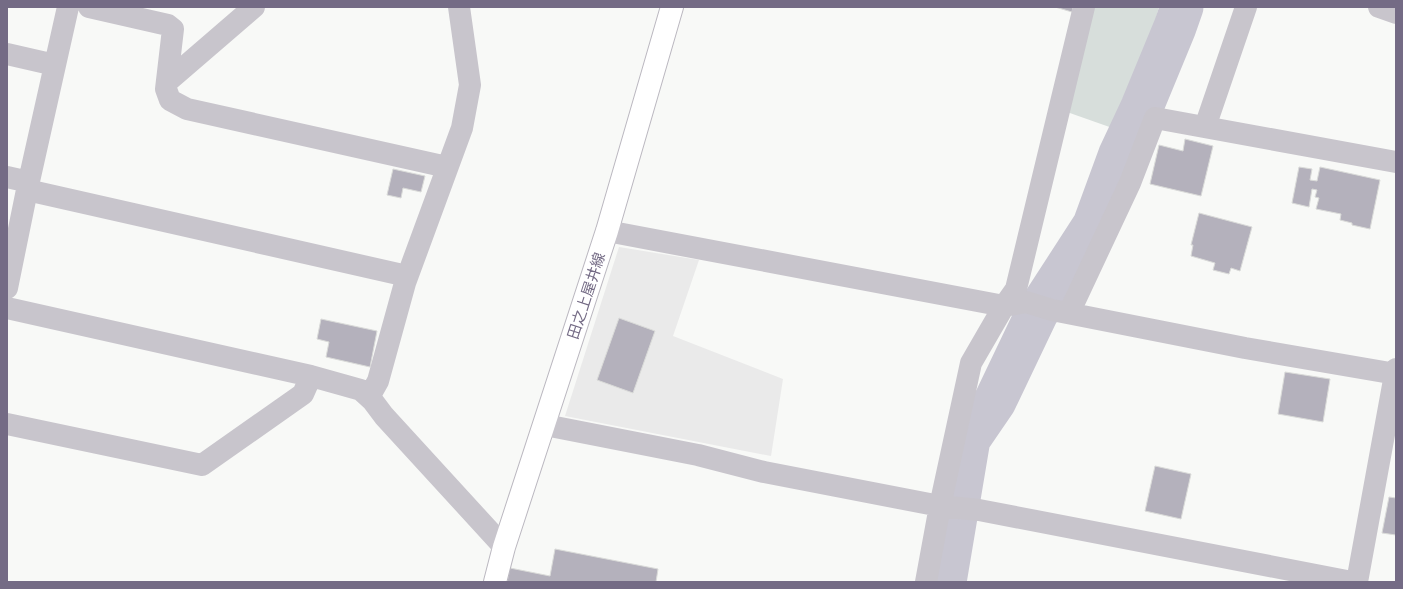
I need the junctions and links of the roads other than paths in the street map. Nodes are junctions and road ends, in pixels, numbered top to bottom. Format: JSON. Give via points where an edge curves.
{"nodes":[{"id":1,"x":68,"y":7,"type":"edge"},
{"id":2,"x":89,"y":7,"type":"edge"},
{"id":3,"x":254,"y":7,"type":"edge"},
{"id":4,"x":459,"y":7,"type":"edge"},
{"id":5,"x":672,"y":7,"type":"edge"},
{"id":6,"x":1084,"y":7,"type":"edge"},
{"id":7,"x":1246,"y":7,"type":"edge"},
{"id":8,"x":1379,"y":7,"type":"edge"},
{"id":9,"x":1396,"y":13,"type":"edge"},
{"id":10,"x":7,"y":54,"type":"edge"},
{"id":11,"x":55,"y":65,"type":"junction"},
{"id":12,"x":167,"y":82,"type":"junction"},
{"id":13,"x":1205,"y":127,"type":"junction"},
{"id":14,"x":1396,"y":162,"type":"edge"},
{"id":15,"x":447,"y":167,"type":"junction"},
{"id":16,"x":7,"y":177,"type":"edge"},
{"id":17,"x":28,"y":186,"type":"junction"},
{"id":18,"x":608,"y":231,"type":"junction"},
{"id":19,"x":407,"y":276,"type":"junction"},
{"id":20,"x":7,"y":288,"type":"edge"},
{"id":21,"x":1004,"y":306,"type":"junction"},
{"id":22,"x":7,"y":308,"type":"edge"},
{"id":23,"x":1069,"y":313,"type":"junction"},
{"id":24,"x":1396,"y":372,"type":"edge"},
{"id":25,"x":311,"y":376,"type":"junction"},
{"id":26,"x":369,"y":397,"type":"junction"},
{"id":27,"x":7,"y":424,"type":"edge"},
{"id":28,"x":545,"y":425,"type":"junction"},
{"id":29,"x":940,"y":506,"type":"junction"},
{"id":30,"x":504,"y":547,"type":"junction"},
{"id":31,"x":495,"y":582,"type":"edge"},
{"id":32,"x":926,"y":582,"type":"edge"},
{"id":33,"x":1352,"y":582,"type":"edge"},
{"id":34,"x":1357,"y":582,"type":"edge"}],
"edges":[{"from":1,"to":11,"type":"street"},
{"from":2,"to":12,"type":"street","via":[[168,25],[173,29]]},
{"from":3,"to":12,"type":"street"},
{"from":4,"to":15,"type":"street","via":[[470,84],[462,128]]},
{"from":5,"to":18,"type":"main road","name":"田之上屋井線"},
{"from":6,"to":21,"type":"street","via":[[1016,289]]},
{"from":7,"to":13,"type":"street"},
{"from":8,"to":9,"type":"street"},
{"from":10,"to":11,"type":"street"},
{"from":11,"to":17,"type":"street"},
{"from":12,"to":15,"type":"street","via":[[166,89],[170,100],[187,109]]},
{"from":13,"to":14,"type":"street"},
{"from":13,"to":23,"type":"street","via":[[1155,118],[1130,183]]},
{"from":15,"to":19,"type":"street"},
{"from":16,"to":17,"type":"street"},
{"from":17,"to":19,"type":"street"},
{"from":17,"to":20,"type":"street"},
{"from":18,"to":21,"type":"street"},
{"from":18,"to":28,"type":"main road","name":"田之上屋井線"},
{"from":19,"to":26,"type":"street","via":[[378,381]]},
{"from":21,"to":23,"type":"street","via":[[1026,302]]},
{"from":21,"to":29,"type":"street","via":[[971,363]]},
{"from":22,"to":25,"type":"street"},
{"from":23,"to":24,"type":"street","via":[[1245,348]]},
{"from":24,"to":34,"type":"street"},
{"from":25,"to":26,"type":"street","via":[[361,390]]},
{"from":25,"to":27,"type":"street","via":[[303,394],[202,466]]},
{"from":26,"to":30,"type":"street"},
{"from":28,"to":29,"type":"street","via":[[698,455],[764,472]]},
{"from":28,"to":30,"type":"main road","name":"田之上屋井線"},
{"from":29,"to":32,"type":"street"},
{"from":29,"to":33,"type":"street","via":[[979,510]]},
{"from":30,"to":31,"type":"main road","name":"田之上屋井線"}]}
